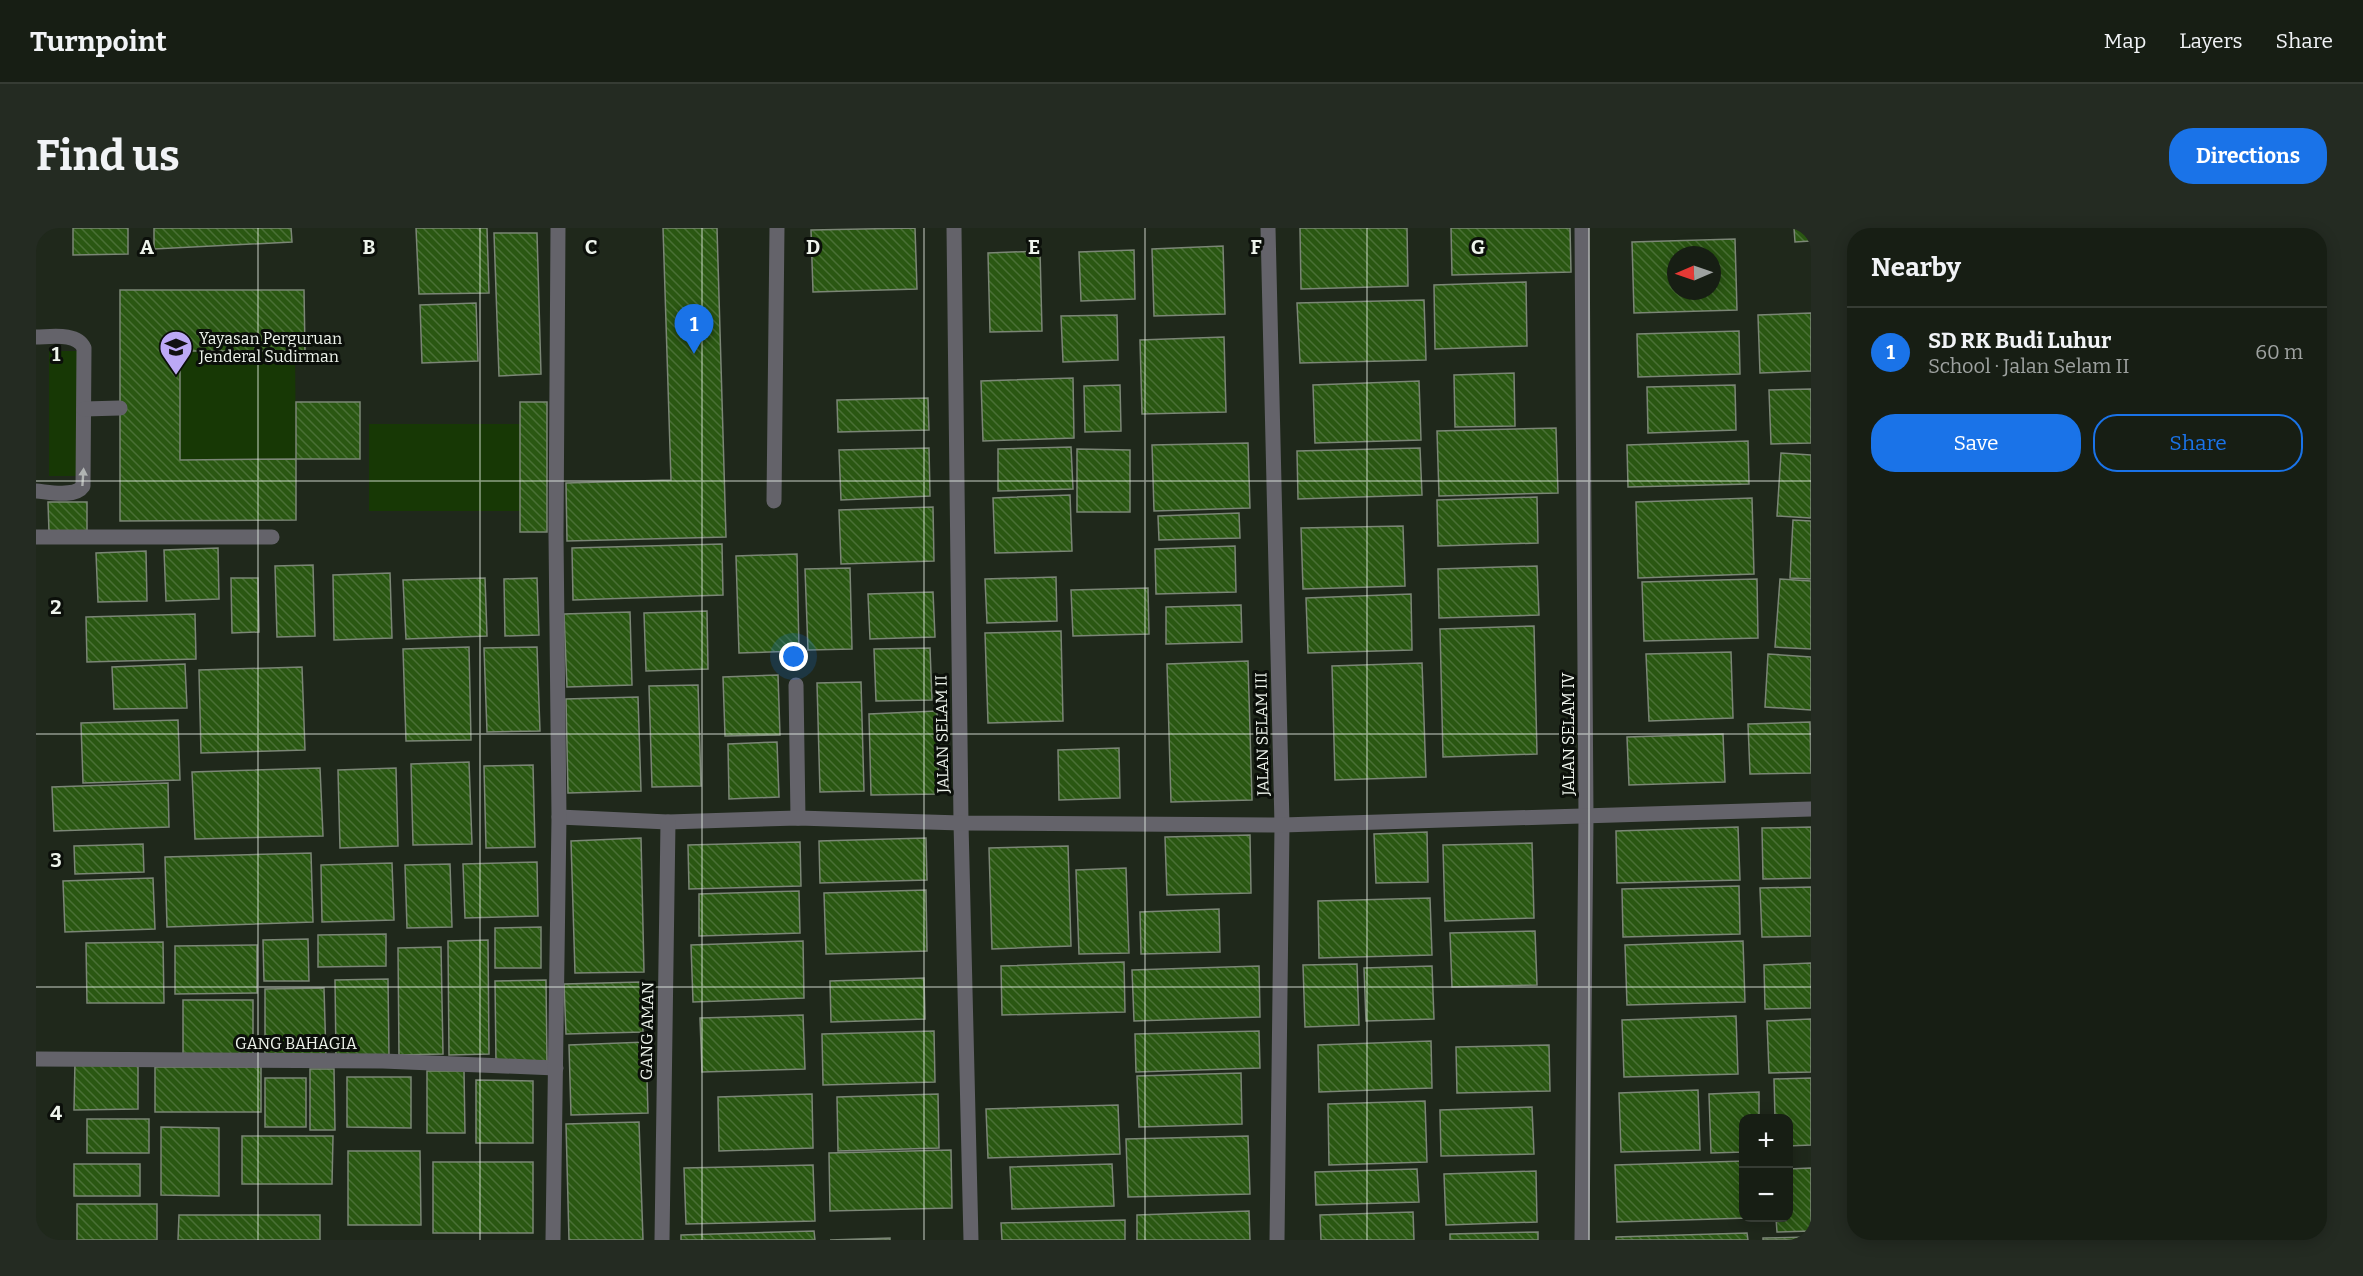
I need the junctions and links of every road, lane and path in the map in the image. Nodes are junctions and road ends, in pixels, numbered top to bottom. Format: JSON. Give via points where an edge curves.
{"nodes":[{"id":1,"x":558,"y":228,"type":"edge"},
{"id":2,"x":777,"y":228,"type":"edge"},
{"id":3,"x":954,"y":228,"type":"edge"},
{"id":4,"x":1268,"y":228,"type":"edge"},
{"id":5,"x":1582,"y":228,"type":"edge"},
{"id":6,"x":36,"y":337,"type":"edge"},
{"id":7,"x":120,"y":408,"type":"dead end"},
{"id":8,"x":84,"y":409,"type":"junction"},
{"id":9,"x":36,"y":491,"type":"edge"},
{"id":10,"x":774,"y":501,"type":"dead end"},
{"id":11,"x":36,"y":537,"type":"edge"},
{"id":12,"x":272,"y":537,"type":"dead end"},
{"id":13,"x":796,"y":685,"type":"dead end"},
{"id":14,"x":1811,"y":809,"type":"edge"},
{"id":15,"x":559,"y":817,"type":"junction"},
{"id":16,"x":1586,"y":817,"type":"junction"},
{"id":17,"x":798,"y":818,"type":"junction"},
{"id":18,"x":668,"y":822,"type":"junction"},
{"id":19,"x":961,"y":824,"type":"junction"},
{"id":20,"x":1282,"y":825,"type":"junction"},
{"id":21,"x":36,"y":1059,"type":"edge"},
{"id":22,"x":556,"y":1068,"type":"junction"},
{"id":23,"x":553,"y":1240,"type":"edge"},
{"id":24,"x":662,"y":1240,"type":"edge"},
{"id":25,"x":971,"y":1240,"type":"edge"},
{"id":26,"x":1277,"y":1240,"type":"edge"},
{"id":27,"x":1582,"y":1240,"type":"edge"}],
"edges":[{"from":1,"to":15,"type":"street"},
{"from":2,"to":10,"type":"street"},
{"from":3,"to":19,"type":"street","name":"JALAN SELAM II"},
{"from":4,"to":20,"type":"street","name":"JALAN SELAM III"},
{"from":5,"to":16,"type":"street","name":"JALAN SELAM IV"},
{"from":6,"to":8,"type":"street","via":[[74,338],[82,343]]},
{"from":7,"to":8,"type":"street"},
{"from":9,"to":8,"type":"street","one_way":true,"via":[[73,493],[83,486]]},
{"from":11,"to":12,"type":"street"},
{"from":13,"to":17,"type":"street"},
{"from":14,"to":16,"type":"street"},
{"from":15,"to":18,"type":"street"},
{"from":15,"to":22,"type":"street"},
{"from":16,"to":20,"type":"street"},
{"from":16,"to":27,"type":"street","name":"JALAN SELAM IV"},
{"from":17,"to":18,"type":"street"},
{"from":17,"to":19,"type":"street"},
{"from":18,"to":24,"type":"street","name":"GANG AMAN"},
{"from":19,"to":20,"type":"street"},
{"from":19,"to":25,"type":"street","name":"JALAN SELAM II"},
{"from":20,"to":26,"type":"street","name":"JALAN SELAM III"},
{"from":21,"to":22,"type":"street","name":"GANG BAHAGIA","via":[[383,1061]]},
{"from":22,"to":23,"type":"street"}]}
